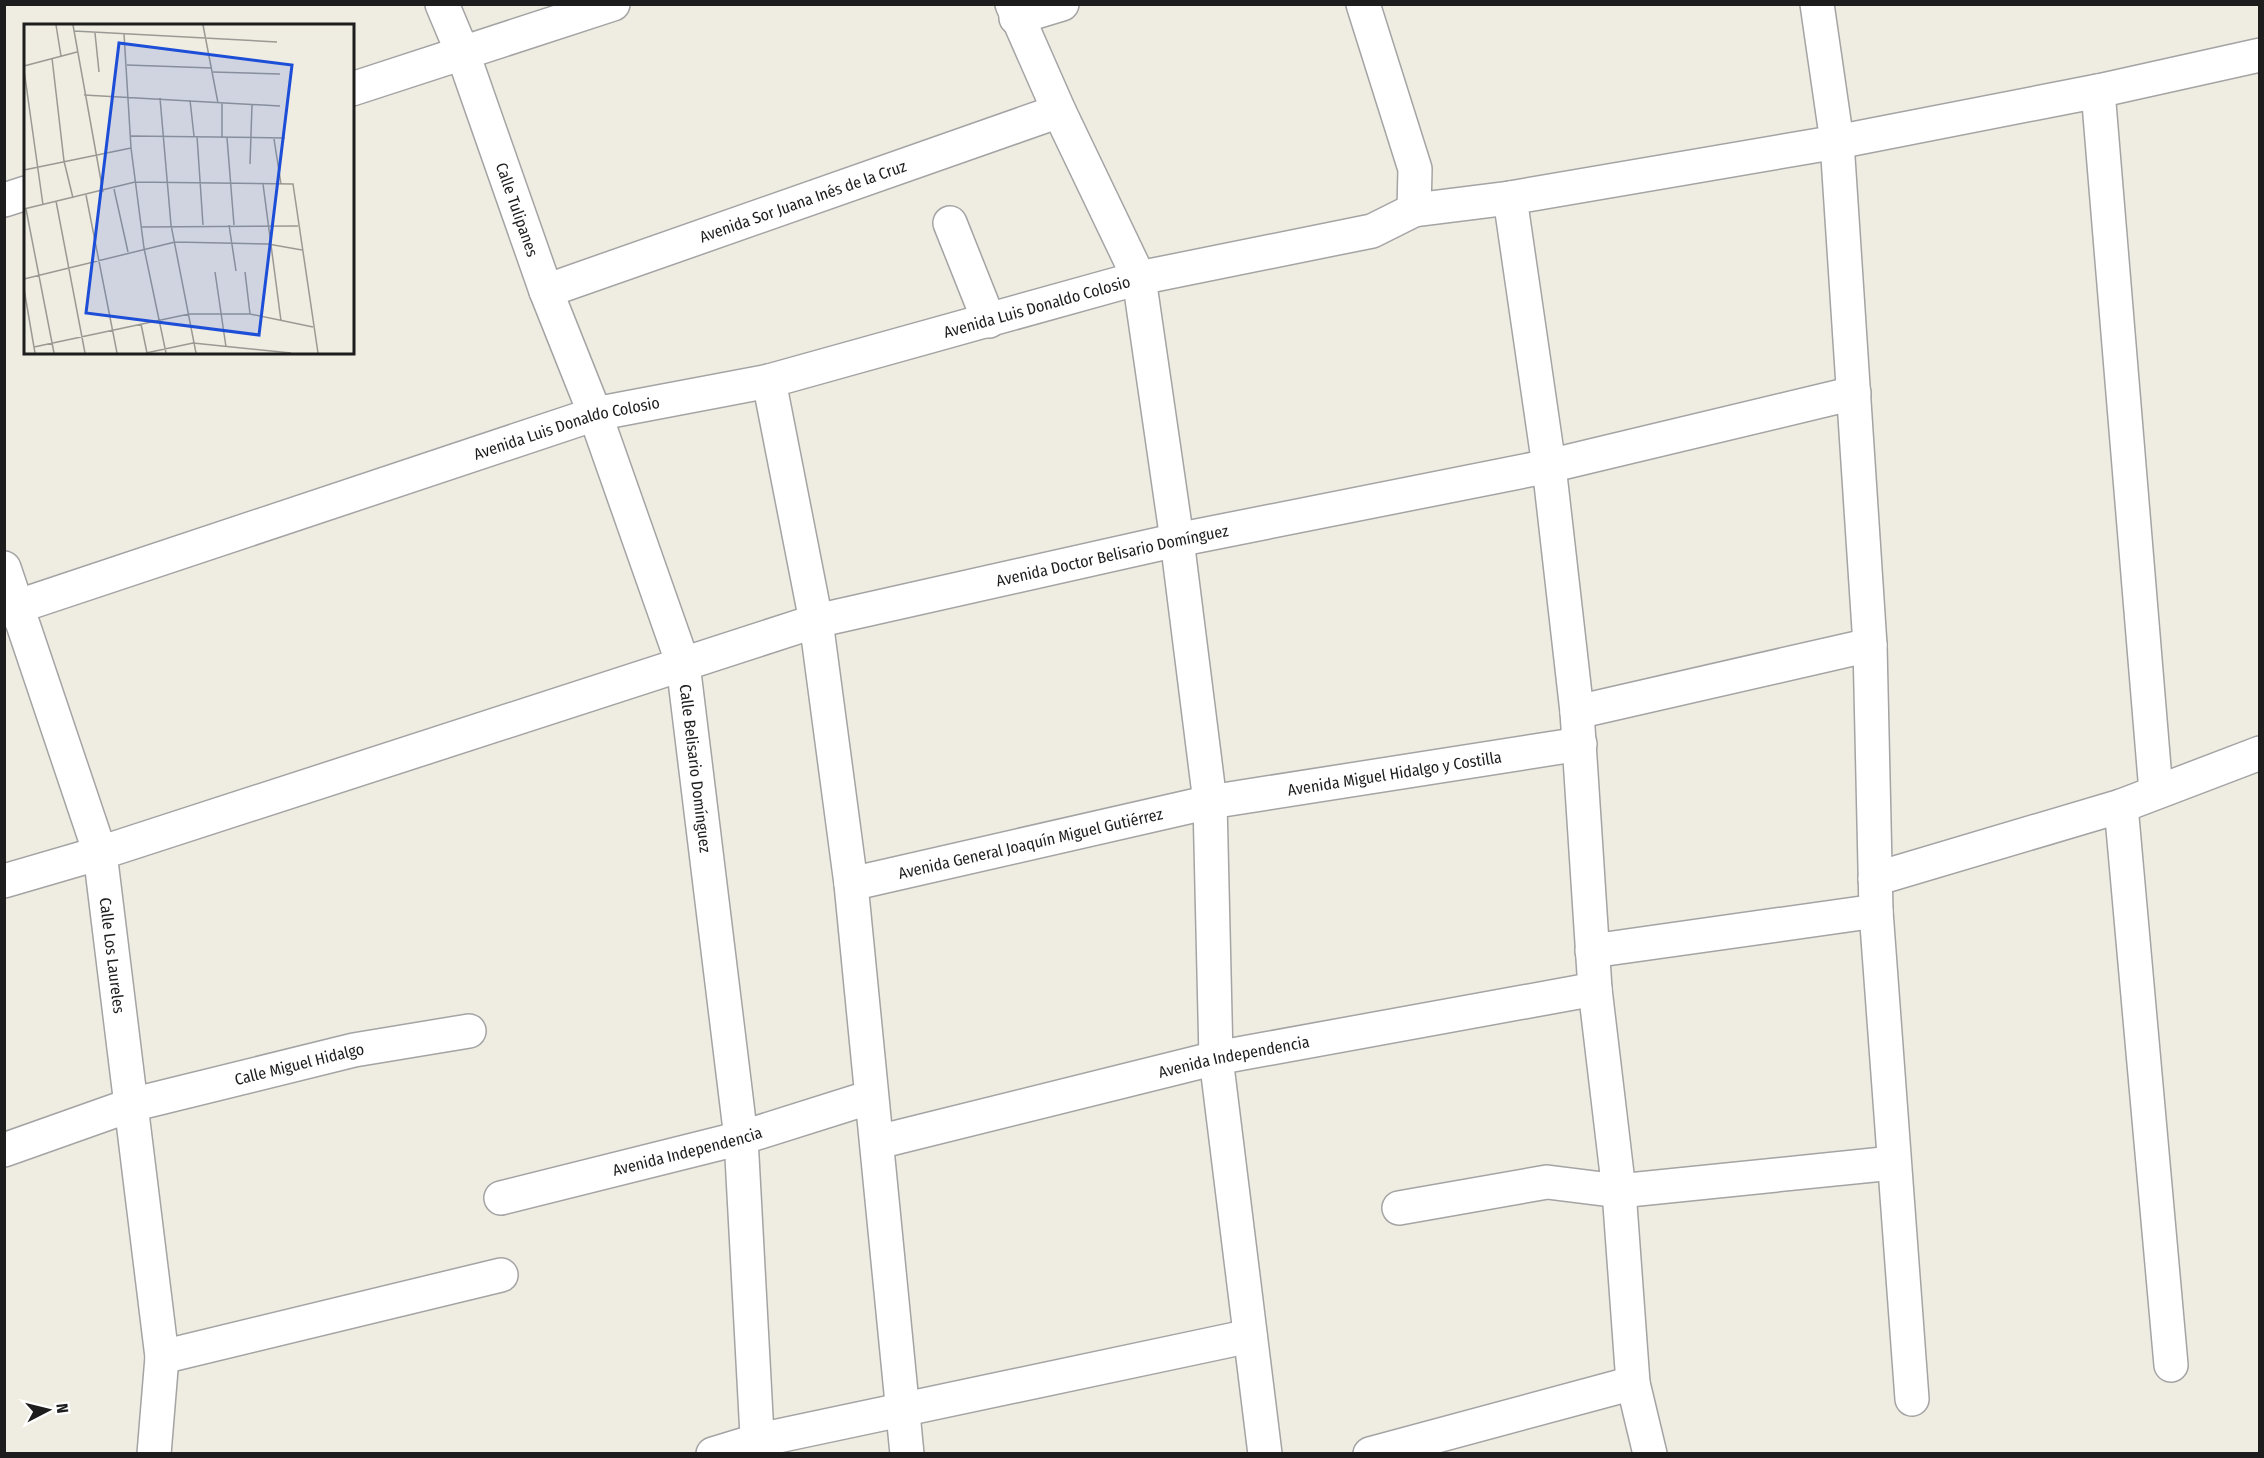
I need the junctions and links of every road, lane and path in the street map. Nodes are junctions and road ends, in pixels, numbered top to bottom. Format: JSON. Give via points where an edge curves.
{"nodes":[{"id":1,"x":442,"y":4,"type":"edge"},
{"id":2,"x":613,"y":4,"type":"edge"},
{"id":3,"x":1062,"y":4,"type":"edge"},
{"id":4,"x":1363,"y":4,"type":"edge"},
{"id":5,"x":1817,"y":4,"type":"edge"},
{"id":6,"x":1014,"y":11,"type":"edge"},
{"id":7,"x":463,"y":54,"type":"junction"},
{"id":8,"x":2259,"y":55,"type":"edge"},
{"id":9,"x":354,"y":88,"type":"edge"},
{"id":10,"x":2098,"y":91,"type":"junction"},
{"id":11,"x":1059,"y":111,"type":"junction"},
{"id":12,"x":1837,"y":142,"type":"junction"},
{"id":13,"x":24,"y":194,"type":"edge"},
{"id":14,"x":1510,"y":198,"type":"junction"},
{"id":15,"x":4,"y":200,"type":"edge"},
{"id":16,"x":1414,"y":210,"type":"junction"},
{"id":17,"x":950,"y":223,"type":"dead end"},
{"id":18,"x":1139,"y":278,"type":"junction"},
{"id":19,"x":546,"y":291,"type":"junction"},
{"id":20,"x":989,"y":321,"type":"junction"},
{"id":21,"x":769,"y":381,"type":"junction"},
{"id":22,"x":1854,"y":393,"type":"junction"},
{"id":23,"x":595,"y":414,"type":"junction"},
{"id":24,"x":1549,"y":466,"type":"junction"},
{"id":25,"x":1177,"y":540,"type":"junction"},
{"id":26,"x":4,"y":568,"type":"edge"},
{"id":27,"x":11,"y":609,"type":"edge"},
{"id":28,"x":816,"y":621,"type":"junction"},
{"id":29,"x":1870,"y":645,"type":"junction"},
{"id":30,"x":683,"y":664,"type":"junction"},
{"id":31,"x":1578,"y":728,"type":"junction"},
{"id":32,"x":2259,"y":753,"type":"edge"},
{"id":33,"x":2156,"y":792,"type":"junction"},
{"id":34,"x":1210,"y":802,"type":"junction"},
{"id":35,"x":2121,"y":806,"type":"junction"},
{"id":36,"x":100,"y":853,"type":"junction"},
{"id":37,"x":4,"y":881,"type":"edge"},
{"id":38,"x":851,"y":884,"type":"junction"},
{"id":39,"x":1876,"y":895,"type":"junction"},
{"id":40,"x":1592,"y":951,"type":"junction"},
{"id":41,"x":1595,"y":989,"type":"junction"},
{"id":42,"x":469,"y":1031,"type":"dead end"},
{"id":43,"x":1216,"y":1058,"type":"junction"},
{"id":44,"x":871,"y":1097,"type":"junction"},
{"id":45,"x":131,"y":1105,"type":"junction"},
{"id":46,"x":741,"y":1138,"type":"junction"},
{"id":47,"x":878,"y":1142,"type":"junction"},
{"id":48,"x":4,"y":1150,"type":"edge"},
{"id":49,"x":1893,"y":1163,"type":"junction"},
{"id":50,"x":1619,"y":1191,"type":"junction"},
{"id":51,"x":501,"y":1198,"type":"dead end"},
{"id":52,"x":1399,"y":1208,"type":"dead end"},
{"id":53,"x":501,"y":1275,"type":"dead end"},
{"id":54,"x":1250,"y":1336,"type":"junction"},
{"id":55,"x":162,"y":1357,"type":"junction"},
{"id":56,"x":2171,"y":1365,"type":"dead end"},
{"id":57,"x":1633,"y":1383,"type":"junction"},
{"id":58,"x":1912,"y":1399,"type":"dead end"},
{"id":59,"x":902,"y":1410,"type":"junction"},
{"id":60,"x":759,"y":1447,"type":"edge"},
{"id":61,"x":154,"y":1454,"type":"edge"},
{"id":62,"x":713,"y":1454,"type":"edge"},
{"id":63,"x":907,"y":1454,"type":"edge"},
{"id":64,"x":1265,"y":1454,"type":"edge"},
{"id":65,"x":1370,"y":1454,"type":"edge"},
{"id":66,"x":1650,"y":1454,"type":"edge"}],
"edges":[{"from":1,"to":7,"type":"street","name":"Calle Tulipanes"},
{"from":2,"to":7,"type":"street"},
{"from":3,"to":6,"type":"street"},
{"from":4,"to":16,"type":"street","via":[[1415,169]]},
{"from":5,"to":12,"type":"street"},
{"from":6,"to":11,"type":"street"},
{"from":7,"to":9,"type":"street"},
{"from":7,"to":19,"type":"street","name":"Calle Tulipanes"},
{"from":8,"to":10,"type":"street","name":"Avenida Luis Donaldo Colosio"},
{"from":10,"to":12,"type":"street","name":"Avenida Luis Donaldo Colosio"},
{"from":10,"to":33,"type":"street"},
{"from":11,"to":18,"type":"street"},
{"from":11,"to":19,"type":"street","name":"Avenida Sor Juana Inés de la Cruz"},
{"from":12,"to":14,"type":"street","name":"Avenida Luis Donaldo Colosio"},
{"from":12,"to":22,"type":"street"},
{"from":13,"to":15,"type":"street"},
{"from":14,"to":16,"type":"street","name":"Avenida Luis Donaldo Colosio"},
{"from":14,"to":24,"type":"street"},
{"from":16,"to":18,"type":"street","name":"Avenida Luis Donaldo Colosio","via":[[1372,231]]},
{"from":17,"to":20,"type":"street"},
{"from":18,"to":20,"type":"street","name":"Avenida Luis Donaldo Colosio"},
{"from":18,"to":25,"type":"street"},
{"from":19,"to":23,"type":"street","name":"Calle Tulipanes"},
{"from":20,"to":21,"type":"street","name":"Avenida Luis Donaldo Colosio"},
{"from":21,"to":23,"type":"street","name":"Avenida Luis Donaldo Colosio"},
{"from":21,"to":28,"type":"street"},
{"from":22,"to":24,"type":"street","name":"Avenida Doctor Belisario Domínguez"},
{"from":22,"to":29,"type":"street"},
{"from":23,"to":27,"type":"street","name":"Avenida Luis Donaldo Colosio"},
{"from":23,"to":30,"type":"street","name":"Calle Belisario Domínguez"},
{"from":24,"to":25,"type":"street","name":"Avenida Doctor Belisario Domínguez"},
{"from":24,"to":31,"type":"street"},
{"from":25,"to":28,"type":"street","name":"Avenida Doctor Belisario Domínguez"},
{"from":25,"to":34,"type":"street"},
{"from":26,"to":27,"type":"street","name":"Calle Los Laureles"},
{"from":27,"to":36,"type":"street","name":"Calle Los Laureles"},
{"from":28,"to":30,"type":"street","name":"Avenida Doctor Belisario Domínguez"},
{"from":28,"to":38,"type":"street"},
{"from":29,"to":31,"type":"street","name":"Avenida Miguel Hidalgo y Costilla"},
{"from":29,"to":39,"type":"street"},
{"from":30,"to":36,"type":"street","name":"Avenida Doctor Belisario Domínguez"},
{"from":30,"to":46,"type":"street","name":"Calle Belisario Domínguez"},
{"from":31,"to":34,"type":"street","name":"Avenida Miguel Hidalgo y Costilla"},
{"from":31,"to":40,"type":"street"},
{"from":32,"to":33,"type":"street"},
{"from":33,"to":35,"type":"street"},
{"from":34,"to":38,"type":"street","name":"Avenida General Joaquín Miguel Gutiérrez"},
{"from":34,"to":43,"type":"street"},
{"from":35,"to":39,"type":"street"},
{"from":35,"to":56,"type":"street"},
{"from":36,"to":37,"type":"street","name":"Avenida Doctor Belisario Domínguez"},
{"from":36,"to":45,"type":"street","name":"Calle Los Laureles"},
{"from":38,"to":44,"type":"street"},
{"from":39,"to":40,"type":"street"},
{"from":39,"to":49,"type":"street"},
{"from":40,"to":41,"type":"street"},
{"from":41,"to":43,"type":"street","name":"Avenida Independencia"},
{"from":41,"to":50,"type":"street"},
{"from":42,"to":45,"type":"street","name":"Calle Miguel Hidalgo","via":[[354,1050]]},
{"from":43,"to":47,"type":"street","name":"Avenida Independencia"},
{"from":43,"to":54,"type":"street"},
{"from":44,"to":46,"type":"street","name":"Avenida Independencia"},
{"from":44,"to":47,"type":"street"},
{"from":45,"to":48,"type":"street","name":"Calle Miguel Hidalgo"},
{"from":45,"to":55,"type":"street","name":"Calle Los Laureles"},
{"from":46,"to":51,"type":"street","name":"Avenida Independencia"},
{"from":46,"to":60,"type":"street","name":"Calle Belisario Domínguez"},
{"from":47,"to":59,"type":"street"},
{"from":49,"to":50,"type":"street"},
{"from":49,"to":58,"type":"street"},
{"from":50,"to":52,"type":"street","via":[[1547,1182]]},
{"from":50,"to":57,"type":"street"},
{"from":53,"to":55,"type":"street"},
{"from":54,"to":59,"type":"street"},
{"from":54,"to":64,"type":"street"},
{"from":55,"to":61,"type":"street","name":"Calle Los Laureles"},
{"from":57,"to":65,"type":"street"},
{"from":57,"to":66,"type":"street"},
{"from":59,"to":60,"type":"street"},
{"from":59,"to":63,"type":"street"},
{"from":60,"to":62,"type":"street"}]}
